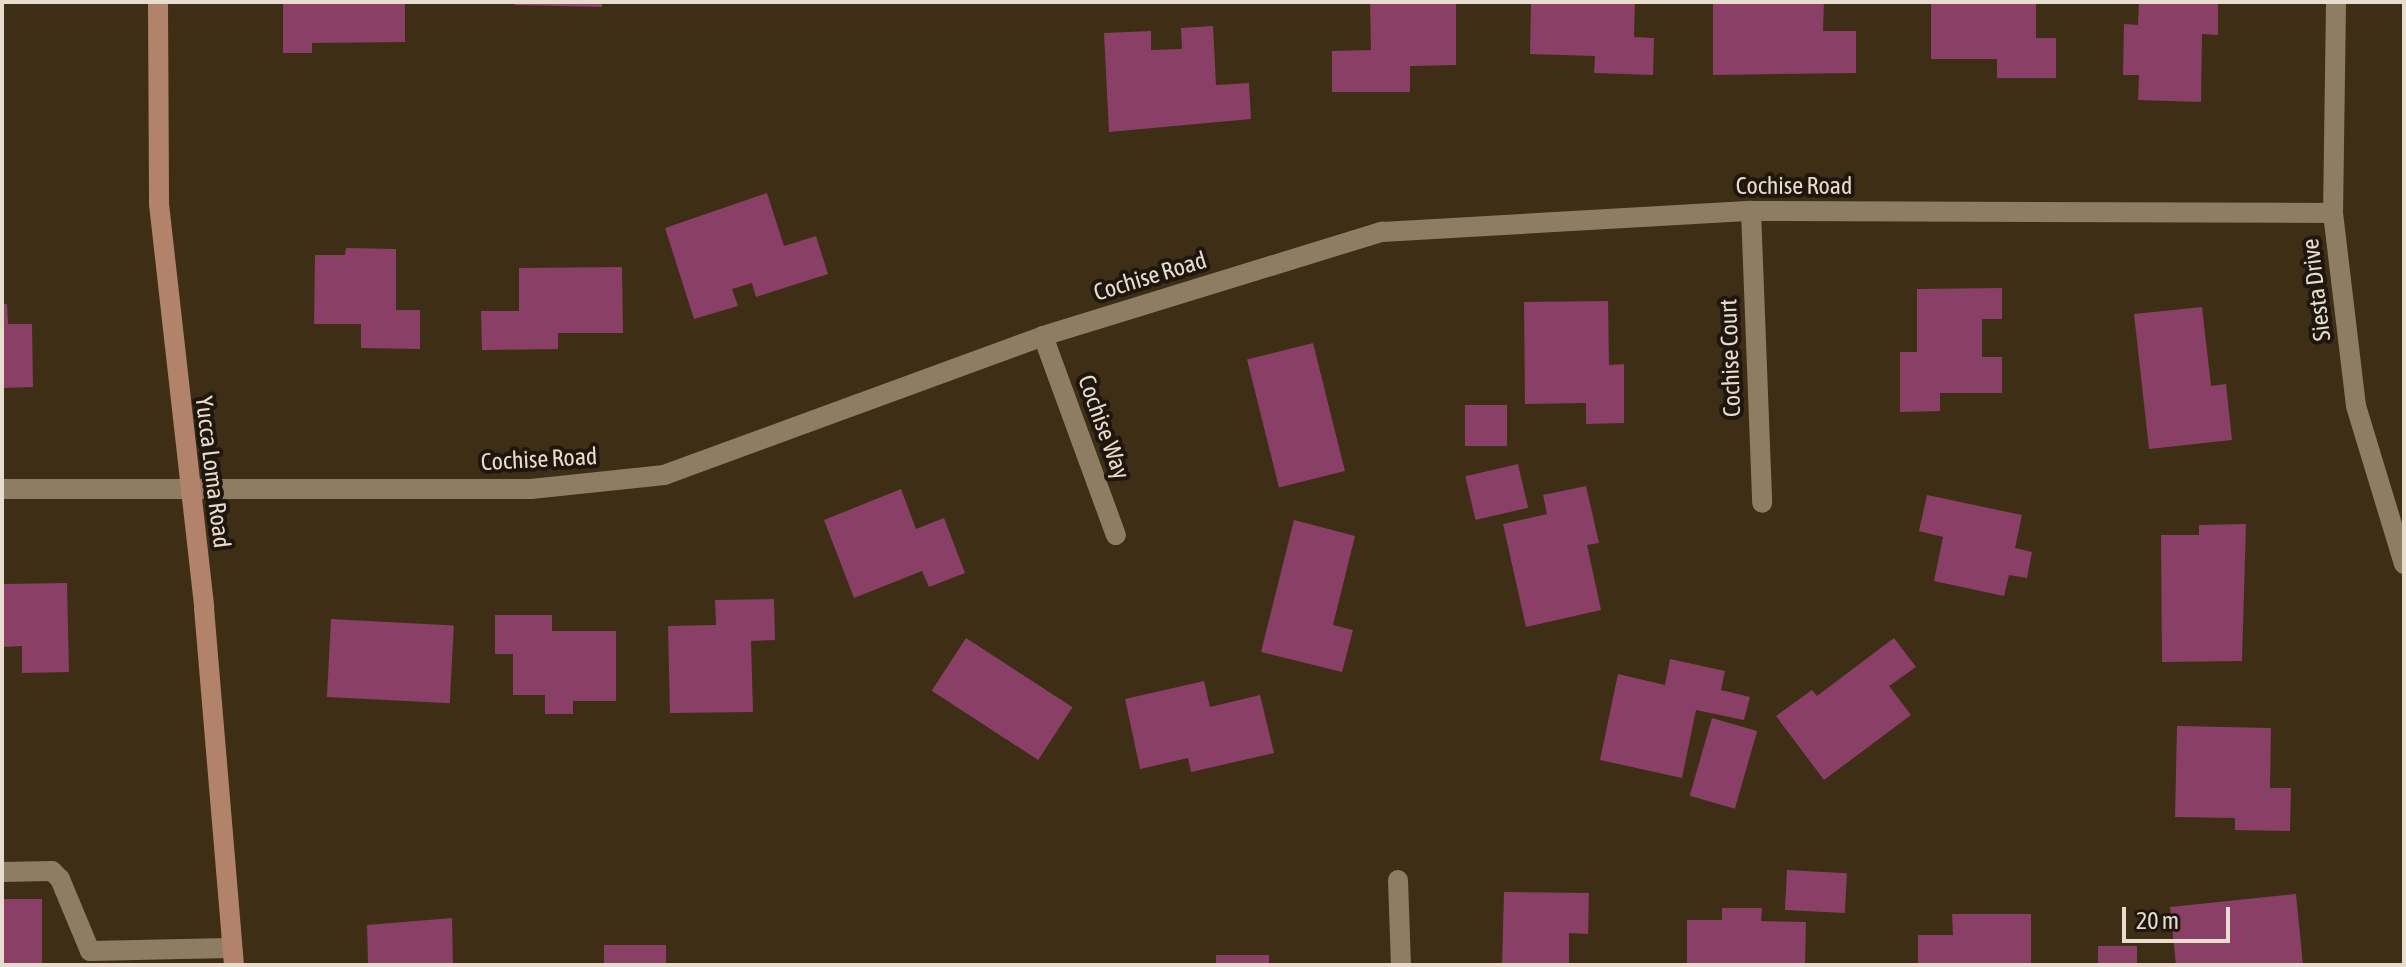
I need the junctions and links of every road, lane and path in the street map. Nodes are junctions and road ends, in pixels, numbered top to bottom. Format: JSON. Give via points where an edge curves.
{"nodes":[{"id":1,"x":158,"y":2,"type":"edge"},
{"id":2,"x":2336,"y":2,"type":"edge"},
{"id":3,"x":1751,"y":211,"type":"junction"},
{"id":4,"x":2333,"y":213,"type":"junction"},
{"id":5,"x":1043,"y":336,"type":"junction"},
{"id":6,"x":2,"y":489,"type":"edge"},
{"id":7,"x":190,"y":490,"type":"junction"},
{"id":8,"x":1762,"y":503,"type":"dead end"},
{"id":9,"x":1116,"y":535,"type":"dead end"},
{"id":10,"x":2404,"y":564,"type":"edge"},
{"id":11,"x":2,"y":872,"type":"edge"},
{"id":12,"x":1398,"y":880,"type":"dead end"},
{"id":13,"x":229,"y":959,"type":"edge"},
{"id":14,"x":1401,"y":965,"type":"edge"}],
"edges":[{"from":1,"to":7,"type":"main road","name":"Yucca Loma Road","via":[[159,204]]},
{"from":2,"to":4,"type":"street","name":"Siesta Drive"},
{"from":3,"to":4,"type":"street","name":"Cochise Road"},
{"from":3,"to":5,"type":"street","name":"Cochise Road","via":[[1382,232]]},
{"from":3,"to":8,"type":"street","name":"Cochise Court"},
{"from":4,"to":10,"type":"street","name":"Siesta Drive","via":[[2356,406]]},
{"from":5,"to":7,"type":"street","name":"Cochise Road","via":[[664,475],[531,489]]},
{"from":5,"to":9,"type":"street","name":"Cochise Way"},
{"from":6,"to":7,"type":"street","name":"Cochise Road"},
{"from":7,"to":13,"type":"main road","name":"Yucca Loma Road","via":[[225,822]]},
{"from":11,"to":13,"type":"street","via":[[52,871],[90,951]]},
{"from":12,"to":14,"type":"street"}]}
